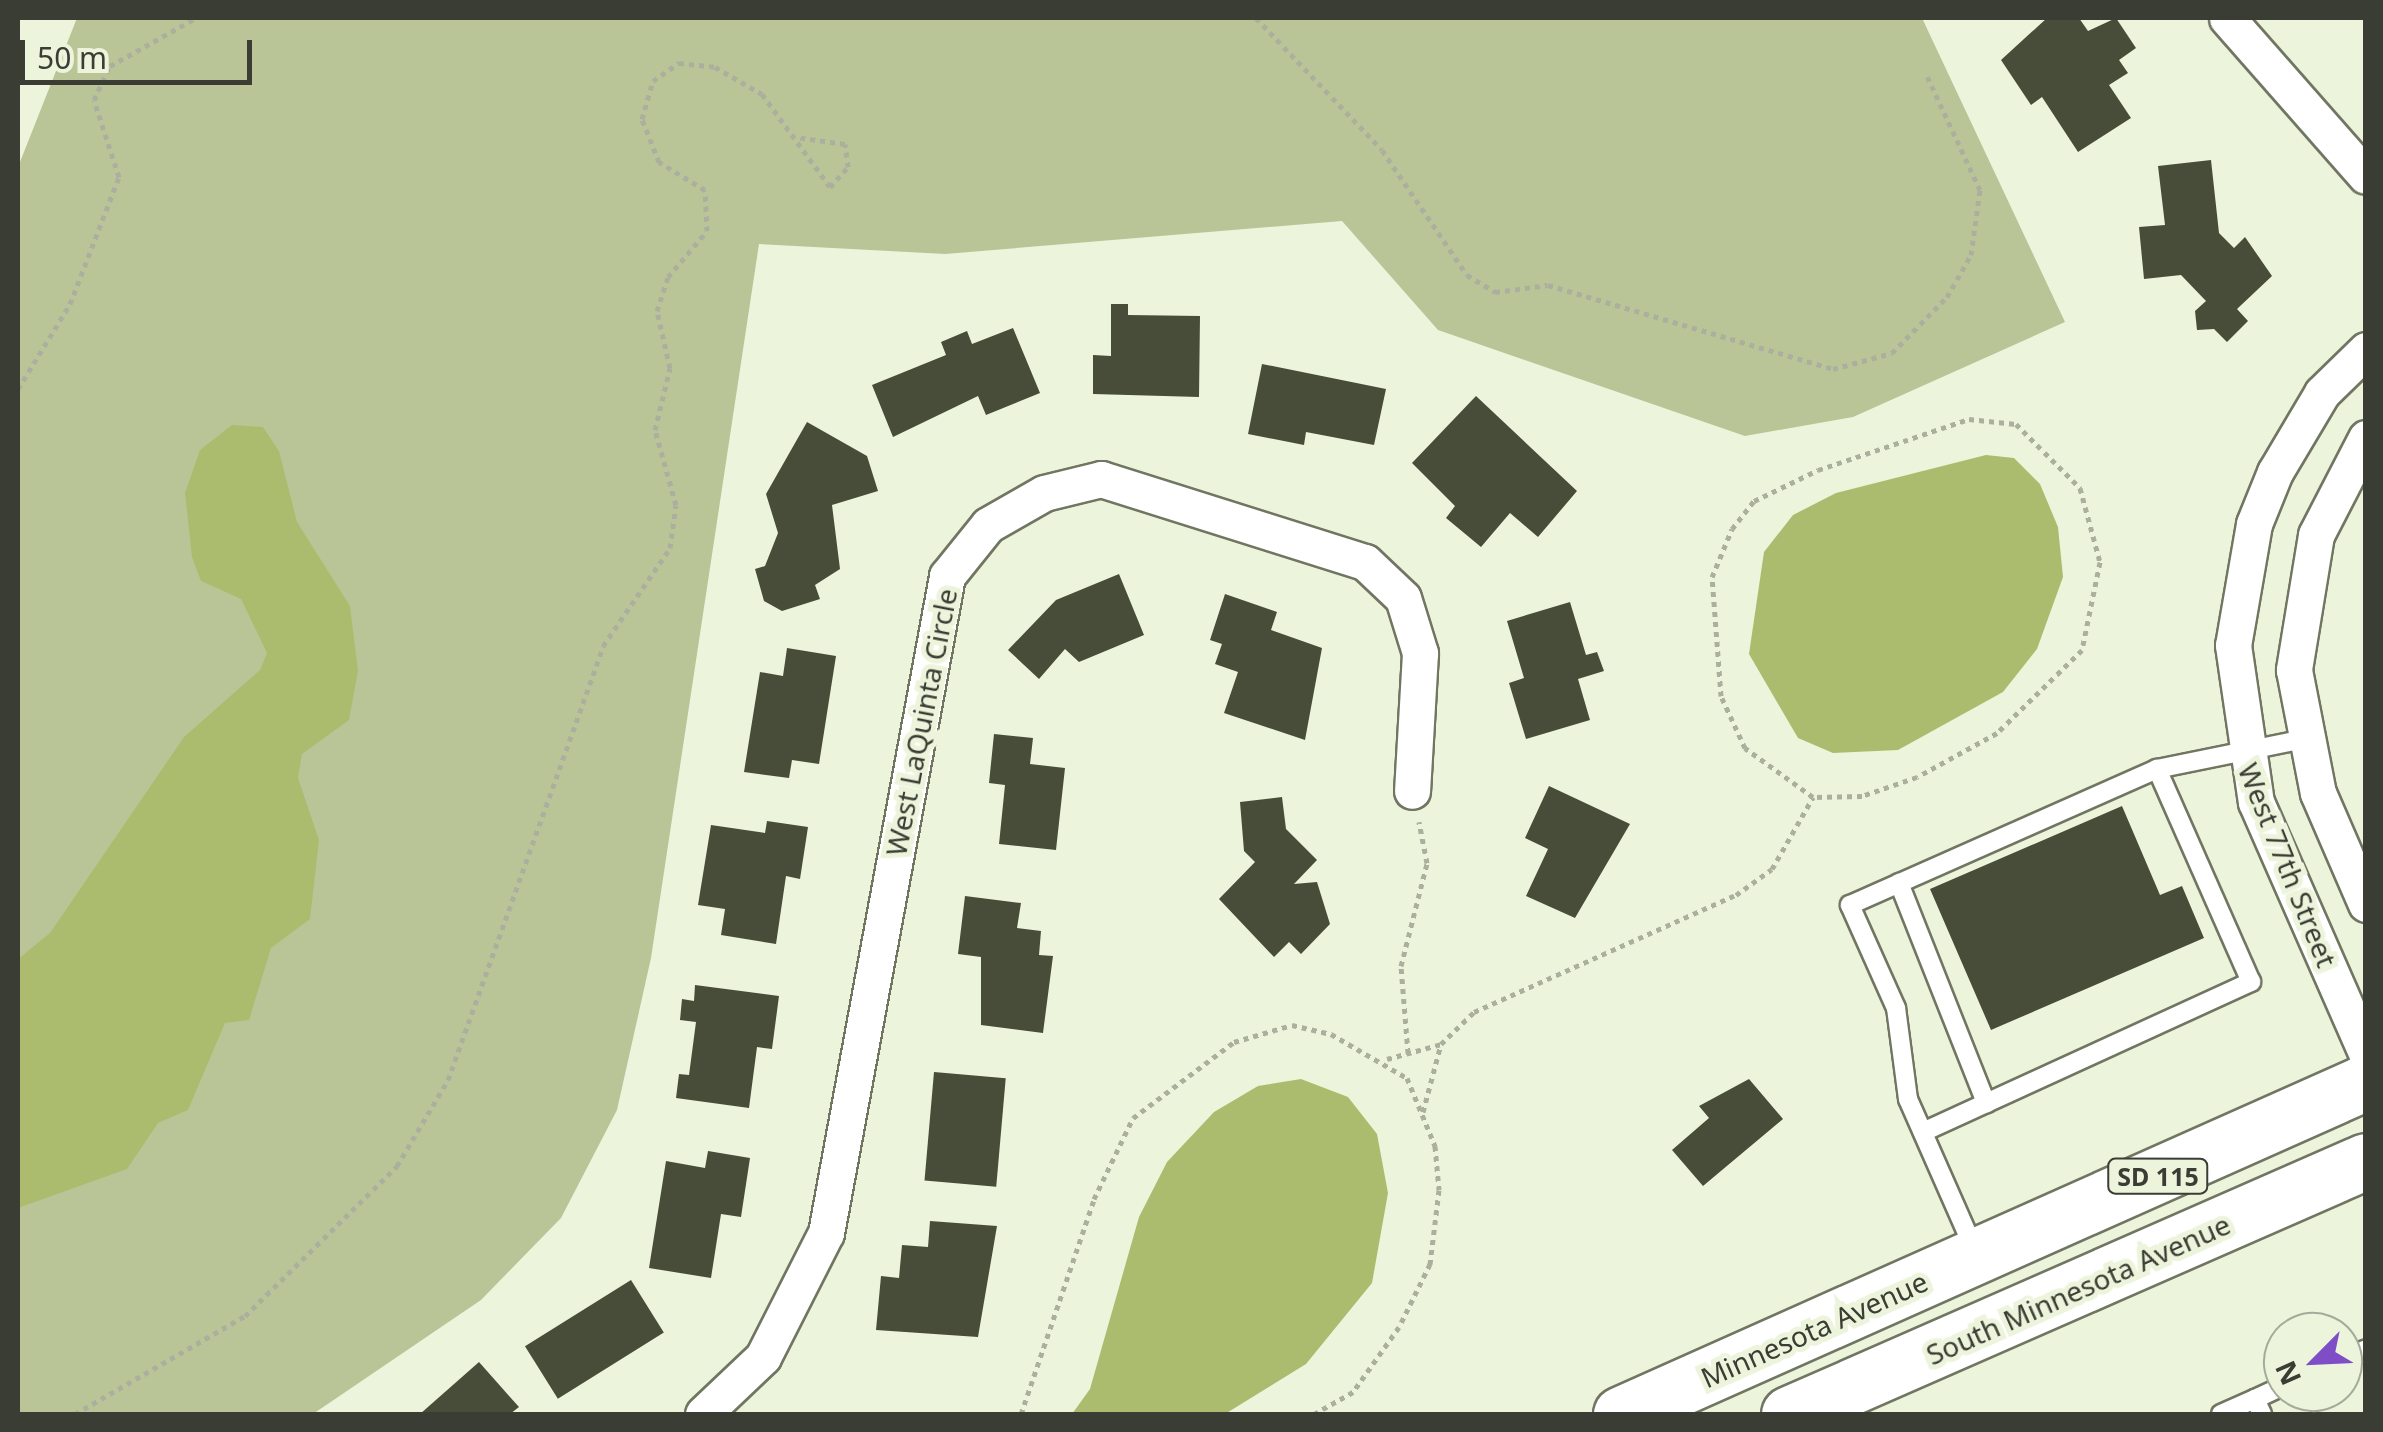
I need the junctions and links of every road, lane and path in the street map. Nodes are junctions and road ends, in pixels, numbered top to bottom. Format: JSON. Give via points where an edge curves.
{"nodes":[{"id":1,"x":196,"y":18,"type":"edge"},
{"id":2,"x":1256,"y":18,"type":"edge"},
{"id":3,"x":2227,"y":18,"type":"edge"},
{"id":4,"x":1928,"y":76,"type":"dead end"},
{"id":5,"x":795,"y":138,"type":"junction"},
{"id":6,"x":2366,"y":176,"type":"edge"},
{"id":7,"x":2366,"y":350,"type":"edge"},
{"id":8,"x":18,"y":389,"type":"edge"},
{"id":9,"x":2366,"y":438,"type":"edge"},
{"id":10,"x":2304,"y":738,"type":"junction"},
{"id":11,"x":2242,"y":751,"type":"junction"},
{"id":12,"x":2157,"y":769,"type":"junction"},
{"id":13,"x":1412,"y":791,"type":"joint"},
{"id":14,"x":1813,"y":797,"type":"junction"},
{"id":15,"x":1899,"y":883,"type":"junction"},
{"id":16,"x":2366,"y":904,"type":"edge"},
{"id":17,"x":1441,"y":1044,"type":"junction"},
{"id":18,"x":2366,"y":1052,"type":"edge"},
{"id":19,"x":1408,"y":1053,"type":"junction"},
{"id":20,"x":1386,"y":1060,"type":"junction"},
{"id":21,"x":2366,"y":1082,"type":"edge"},
{"id":22,"x":1986,"y":1103,"type":"junction"},
{"id":23,"x":1423,"y":1112,"type":"junction"},
{"id":24,"x":1923,"y":1132,"type":"junction"},
{"id":25,"x":2366,"y":1161,"type":"edge"},
{"id":26,"x":1964,"y":1262,"type":"junction"},
{"id":27,"x":2259,"y":1407,"type":"edge"},
{"id":28,"x":76,"y":1414,"type":"edge"},
{"id":29,"x":703,"y":1414,"type":"edge"},
{"id":30,"x":1021,"y":1414,"type":"edge"},
{"id":31,"x":1314,"y":1414,"type":"edge"},
{"id":32,"x":1621,"y":1414,"type":"edge"},
{"id":33,"x":1789,"y":1414,"type":"edge"},
{"id":34,"x":2221,"y":1414,"type":"edge"}],
"edges":[{"from":1,"to":8,"type":"path","via":[[110,66],[94,100],[118,177],[70,304]]},
{"from":2,"to":4,"type":"path","via":[[1382,150],[1467,275],[1495,292],[1548,285],[1833,369],[1892,353],[1947,297],[1971,255],[1980,190]]},
{"from":3,"to":6,"type":"street"},
{"from":5,"to":5,"type":"path","via":[[815,177],[830,187],[848,167],[845,144]]},
{"from":5,"to":28,"type":"path","via":[[762,94],[715,67],[679,63],[653,81],[642,120],[659,162],[705,190],[706,218],[657,311],[670,368],[655,430],[676,505],[670,548],[603,646],[448,1080],[397,1166],[245,1316]]},
{"from":7,"to":11,"type":"street","name":"West 77th Street","via":[[2300,424],[2254,524],[2233,645]]},
{"from":9,"to":10,"type":"street","name":"West 77th Street","via":[[2316,535],[2303,585],[2294,670]]},
{"from":10,"to":11,"type":"lane"},
{"from":10,"to":16,"type":"street","name":"West 77th Street"},
{"from":11,"to":12,"type":"lane"},
{"from":11,"to":18,"type":"street","name":"West 77th Street"},
{"from":12,"to":15,"type":"lane"},
{"from":12,"to":22,"type":"lane","via":[[2251,982]]},
{"from":13,"to":19,"type":"path","via":[[1428,863],[1401,966]]},
{"from":13,"to":29,"type":"street","name":"West LaQuinta Circle","via":[[1420,654],[1403,598],[1365,562],[1101,480],[1044,493],[988,525],[948,576],[826,1233],[763,1357]]},
{"from":14,"to":14,"type":"path","via":[[1745,748],[1721,696],[1712,577],[1732,529],[1754,502],[1818,470],[1969,419],[2016,424],[2080,488],[2100,562],[2082,650],[1996,734],[1917,777],[1862,796]]},
{"from":14,"to":17,"type":"path","via":[[1772,869],[1736,895],[1474,1012]]},
{"from":15,"to":22,"type":"lane"},
{"from":15,"to":24,"type":"lane","via":[[1850,905],[1896,1008],[1908,1098]]},
{"from":17,"to":19,"type":"path"},
{"from":17,"to":23,"type":"path"},
{"from":19,"to":20,"type":"path"},
{"from":20,"to":23,"type":"path"},
{"from":20,"to":30,"type":"path","via":[[1292,1025],[1234,1042],[1133,1118],[1094,1199]]},
{"from":21,"to":26,"type":"main road","number":"SD 115"},
{"from":22,"to":24,"type":"lane"},
{"from":23,"to":31,"type":"path","via":[[1438,1190],[1430,1264],[1353,1392]]},
{"from":24,"to":26,"type":"lane"},
{"from":25,"to":33,"type":"main road","name":"South Minnesota Avenue","number":"SD 115"},
{"from":26,"to":32,"type":"main road","name":"Minnesota Avenue","number":"SD 115"},
{"from":27,"to":34,"type":"lane"}]}
